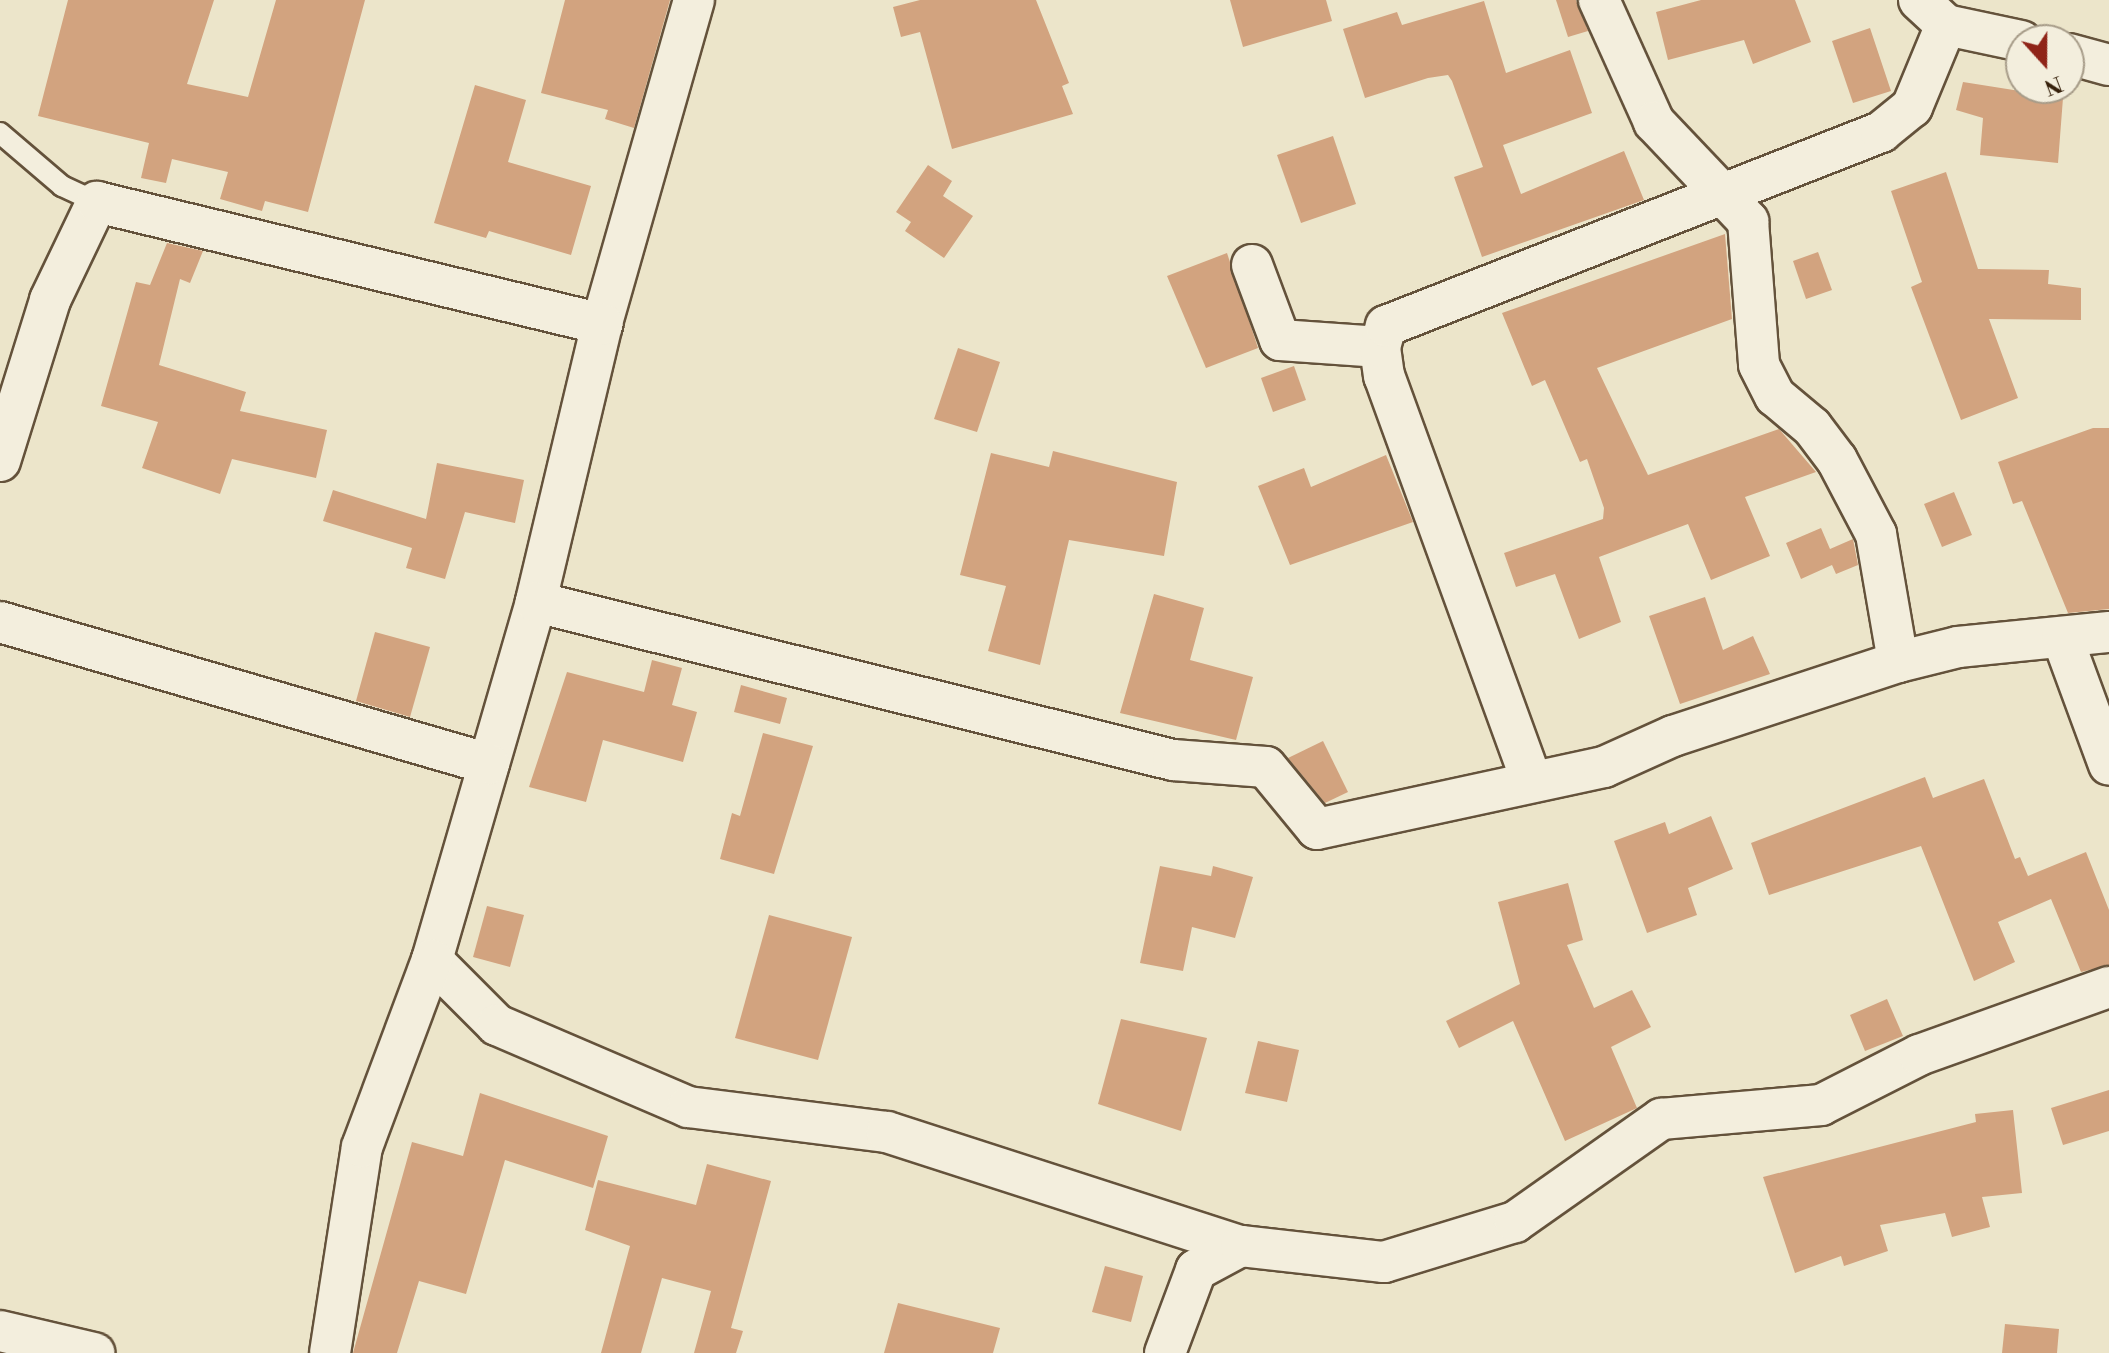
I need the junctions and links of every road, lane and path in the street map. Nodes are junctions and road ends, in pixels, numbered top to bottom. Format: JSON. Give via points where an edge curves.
{"nodes":[{"id":1,"x":694,"y":0,"type":"edge"},
{"id":2,"x":1599,"y":0,"type":"edge"},
{"id":3,"x":1932,"y":12,"type":"edge"},
{"id":4,"x":2005,"y":36,"type":"edge"},
{"id":5,"x":2085,"y":58,"type":"edge"},
{"id":6,"x":2109,"y":65,"type":"edge"},
{"id":7,"x":0,"y":133,"type":"edge"},
{"id":8,"x":1725,"y":193,"type":"junction"},
{"id":9,"x":97,"y":202,"type":"junction"},
{"id":10,"x":1252,"y":265,"type":"dead end"},
{"id":11,"x":602,"y":324,"type":"junction"},
{"id":12,"x":1380,"y":347,"type":"junction"},
{"id":13,"x":0,"y":461,"type":"edge"},
{"id":14,"x":536,"y":602,"type":"junction"},
{"id":15,"x":0,"y":622,"type":"edge"},
{"id":16,"x":2109,"y":632,"type":"edge"},
{"id":17,"x":2062,"y":637,"type":"junction"},
{"id":18,"x":1898,"y":662,"type":"junction"},
{"id":19,"x":489,"y":764,"type":"junction"},
{"id":20,"x":2109,"y":765,"type":"edge"},
{"id":21,"x":1532,"y":782,"type":"junction"},
{"id":22,"x":432,"y":960,"type":"junction"},
{"id":23,"x":2109,"y":987,"type":"edge"},
{"id":24,"x":1241,"y":1246,"type":"junction"},
{"id":25,"x":0,"y":1331,"type":"edge"},
{"id":26,"x":94,"y":1353,"type":"edge"},
{"id":27,"x":330,"y":1353,"type":"edge"},
{"id":28,"x":1165,"y":1353,"type":"edge"}],
"edges":[{"from":1,"to":11,"type":"street"},
{"from":2,"to":8,"type":"street","via":[[1654,122]]},
{"from":3,"to":4,"type":"street"},
{"from":3,"to":8,"type":"street","via":[[1912,107],[1881,132]]},
{"from":5,"to":6,"type":"street"},
{"from":7,"to":9,"type":"lane","via":[[62,186]]},
{"from":8,"to":12,"type":"street","via":[[1406,313],[1386,326]]},
{"from":8,"to":18,"type":"street","via":[[1748,221],[1754,246],[1759,365],[1775,396],[1812,427],[1837,460],[1876,534]]},
{"from":9,"to":11,"type":"street"},
{"from":9,"to":13,"type":"street","via":[[50,300]]},
{"from":10,"to":12,"type":"street","via":[[1280,340]]},
{"from":11,"to":14,"type":"street"},
{"from":12,"to":21,"type":"street","via":[[1384,376]]},
{"from":14,"to":19,"type":"street"},
{"from":14,"to":21,"type":"street","via":[[1173,760],[1266,767],[1317,829]]},
{"from":15,"to":19,"type":"street"},
{"from":16,"to":17,"type":"street"},
{"from":17,"to":18,"type":"street","via":[[1958,647]]},
{"from":17,"to":20,"type":"street"},
{"from":18,"to":21,"type":"street","via":[[1673,736],[1604,767]]},
{"from":19,"to":22,"type":"street"},
{"from":22,"to":24,"type":"street","via":[[497,1025],[688,1107],[887,1132]]},
{"from":22,"to":27,"type":"street","via":[[362,1147]]},
{"from":23,"to":24,"type":"street","via":[[1919,1055],[1821,1105],[1661,1119],[1515,1222],[1384,1262]]},
{"from":24,"to":28,"type":"street","via":[[1196,1270]]},
{"from":25,"to":26,"type":"street"}]}
